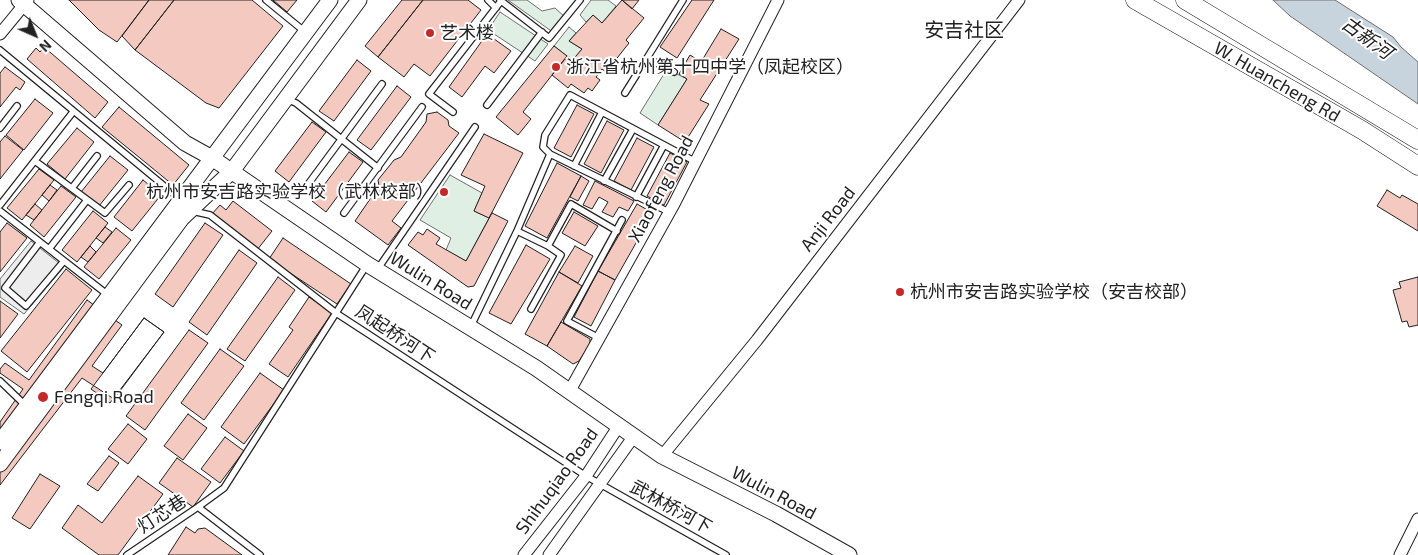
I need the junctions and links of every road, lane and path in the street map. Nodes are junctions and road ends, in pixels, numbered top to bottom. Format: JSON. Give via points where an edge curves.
{"nodes":[{"id":1,"x":266,"y":0,"type":"edge"},
{"id":2,"x":330,"y":0,"type":"edge"},
{"id":3,"x":359,"y":0,"type":"edge"},
{"id":4,"x":488,"y":0,"type":"edge"},
{"id":5,"x":501,"y":0,"type":"edge"},
{"id":6,"x":580,"y":0,"type":"edge"},
{"id":7,"x":683,"y":0,"type":"edge"},
{"id":8,"x":778,"y":0,"type":"edge"},
{"id":9,"x":1019,"y":0,"type":"edge"},
{"id":10,"x":1185,"y":0,"type":"edge"},
{"id":11,"x":1139,"y":1,"type":"edge"},
{"id":12,"x":24,"y":2,"type":"edge"},
{"id":13,"x":496,"y":8,"type":"junction"},
{"id":14,"x":306,"y":32,"type":"junction"},
{"id":15,"x":542,"y":32,"type":"junction"},
{"id":16,"x":0,"y":34,"type":"edge"},
{"id":17,"x":0,"y":50,"type":"edge"},
{"id":18,"x":647,"y":58,"type":"junction"},
{"id":19,"x":674,"y":72,"type":"dead end"},
{"id":20,"x":382,"y":84,"type":"dead end"},
{"id":21,"x":624,"y":93,"type":"dead end"},
{"id":22,"x":286,"y":98,"type":"junction"},
{"id":23,"x":487,"y":105,"type":"dead end"},
{"id":24,"x":17,"y":106,"type":"dead end"},
{"id":25,"x":422,"y":107,"type":"dead end"},
{"id":26,"x":73,"y":112,"type":"junction"},
{"id":27,"x":453,"y":112,"type":"dead end"},
{"id":28,"x":602,"y":112,"type":"junction"},
{"id":29,"x":0,"y":128,"type":"edge"},
{"id":30,"x":475,"y":128,"type":"dead end"},
{"id":31,"x":633,"y":129,"type":"junction"},
{"id":32,"x":342,"y":139,"type":"junction"},
{"id":33,"x":1418,"y":140,"type":"edge"},
{"id":34,"x":664,"y":145,"type":"junction"},
{"id":35,"x":550,"y":154,"type":"junction"},
{"id":36,"x":97,"y":156,"type":"dead end"},
{"id":37,"x":212,"y":158,"type":"junction"},
{"id":38,"x":35,"y":161,"type":"junction"},
{"id":39,"x":696,"y":162,"type":"junction"},
{"id":40,"x":574,"y":166,"type":"junction"},
{"id":41,"x":1418,"y":166,"type":"edge"},
{"id":42,"x":378,"y":168,"type":"junction"},
{"id":43,"x":232,"y":171,"type":"junction"},
{"id":44,"x":604,"y":181,"type":"junction"},
{"id":45,"x":129,"y":185,"type":"dead end"},
{"id":46,"x":306,"y":187,"type":"dead end"},
{"id":47,"x":72,"y":188,"type":"junction"},
{"id":48,"x":636,"y":197,"type":"junction"},
{"id":49,"x":87,"y":200,"type":"junction"},
{"id":50,"x":0,"y":205,"type":"edge"},
{"id":51,"x":183,"y":205,"type":"junction"},
{"id":52,"x":0,"y":211,"type":"edge"},
{"id":53,"x":669,"y":212,"type":"junction"},
{"id":54,"x":344,"y":213,"type":"dead end"},
{"id":55,"x":622,"y":220,"type":"dead end"},
{"id":56,"x":517,"y":231,"type":"junction"},
{"id":57,"x":616,"y":231,"type":"junction"},
{"id":58,"x":40,"y":242,"type":"junction"},
{"id":59,"x":548,"y":246,"type":"junction"},
{"id":60,"x":49,"y":249,"type":"junction"},
{"id":61,"x":64,"y":261,"type":"junction"},
{"id":62,"x":372,"y":267,"type":"junction"},
{"id":63,"x":109,"y":296,"type":"junction"},
{"id":64,"x":531,"y":309,"type":"dead end"},
{"id":65,"x":336,"y":313,"type":"junction"},
{"id":66,"x":470,"y":328,"type":"junction"},
{"id":67,"x":599,"y":338,"type":"junction"},
{"id":68,"x":0,"y":381,"type":"edge"},
{"id":69,"x":569,"y":392,"type":"junction"},
{"id":70,"x":27,"y":406,"type":"junction"},
{"id":71,"x":618,"y":427,"type":"junction"},
{"id":72,"x":634,"y":436,"type":"junction"},
{"id":73,"x":0,"y":442,"type":"edge"},
{"id":74,"x":662,"y":456,"type":"junction"},
{"id":75,"x":0,"y":464,"type":"edge"},
{"id":76,"x":586,"y":476,"type":"junction"},
{"id":77,"x":600,"y":485,"type":"junction"},
{"id":78,"x":198,"y":506,"type":"junction"},
{"id":79,"x":1418,"y":519,"type":"edge"},
{"id":80,"x":127,"y":555,"type":"edge"},
{"id":81,"x":260,"y":555,"type":"edge"},
{"id":82,"x":524,"y":555,"type":"edge"},
{"id":83,"x":549,"y":555,"type":"edge"},
{"id":84,"x":726,"y":555,"type":"edge"},
{"id":85,"x":849,"y":555,"type":"edge"},
{"id":86,"x":1400,"y":555,"type":"edge"}],
"edges":[{"from":1,"to":14,"type":"lane"},
{"from":2,"to":14,"type":"main road"},
{"from":3,"to":22,"type":"main road"},
{"from":4,"to":13,"type":"lane"},
{"from":5,"to":13,"type":"lane"},
{"from":5,"to":15,"type":"lane"},
{"from":6,"to":15,"type":"lane","via":[[549,38]]},
{"from":7,"to":18,"type":"lane"},
{"from":8,"to":39,"type":"street","name":"Xiaofeng Road"},
{"from":9,"to":74,"type":"street","name":"Anji Road","via":[[757,340]]},
{"from":10,"to":33,"type":"main road"},
{"from":11,"to":41,"type":"main road","name":"W. Huancheng Rd"},
{"from":12,"to":16,"type":"street"},
{"from":12,"to":37,"type":"main road","name":"Wulin Road","via":[[185,143]]},
{"from":13,"to":27,"type":"lane","via":[[429,94]]},
{"from":14,"to":37,"type":"main road"},
{"from":15,"to":23,"type":"lane"},
{"from":17,"to":26,"type":"lane"},
{"from":18,"to":19,"type":"lane"},
{"from":18,"to":21,"type":"lane"},
{"from":20,"to":32,"type":"lane"},
{"from":22,"to":32,"type":"lane"},
{"from":22,"to":43,"type":"main road"},
{"from":24,"to":29,"type":"lane"},
{"from":25,"to":42,"type":"lane"},
{"from":26,"to":38,"type":"lane"},
{"from":26,"to":51,"type":"lane"},
{"from":28,"to":31,"type":"lane"},
{"from":28,"to":35,"type":"lane","via":[[570,95],[545,135],[543,147]]},
{"from":28,"to":40,"type":"lane"},
{"from":30,"to":62,"type":"lane"},
{"from":31,"to":34,"type":"lane"},
{"from":31,"to":44,"type":"lane"},
{"from":32,"to":42,"type":"lane"},
{"from":32,"to":46,"type":"lane"},
{"from":34,"to":39,"type":"lane"},
{"from":34,"to":48,"type":"lane"},
{"from":35,"to":40,"type":"lane"},
{"from":35,"to":56,"type":"lane"},
{"from":36,"to":47,"type":"lane"},
{"from":37,"to":43,"type":"main road","name":"Wulin Road"},
{"from":37,"to":51,"type":"main road"},
{"from":38,"to":47,"type":"lane"},
{"from":38,"to":50,"type":"lane"},
{"from":39,"to":53,"type":"street","name":"Xiaofeng Road"},
{"from":40,"to":44,"type":"lane"},
{"from":42,"to":54,"type":"lane"},
{"from":43,"to":51,"type":"main road"},
{"from":43,"to":62,"type":"main road","name":"Wulin Road"},
{"from":44,"to":48,"type":"lane"},
{"from":45,"to":49,"type":"lane","via":[[105,213]]},
{"from":47,"to":49,"type":"lane"},
{"from":48,"to":53,"type":"lane"},
{"from":49,"to":60,"type":"lane"},
{"from":51,"to":63,"type":"main road"},
{"from":51,"to":65,"type":"lane","name":"凤起桥河下","via":[[210,215]]},
{"from":51,"to":75,"type":"main road","via":[[182,218]]},
{"from":52,"to":58,"type":"lane"},
{"from":53,"to":67,"type":"street","name":"Xiaofeng Road"},
{"from":55,"to":57,"type":"lane"},
{"from":56,"to":59,"type":"lane"},
{"from":56,"to":66,"type":"lane"},
{"from":57,"to":59,"type":"lane","via":[[571,204]]},
{"from":57,"to":67,"type":"lane","via":[[567,321]]},
{"from":58,"to":60,"type":"lane"},
{"from":58,"to":61,"type":"lane","via":[[5,288],[26,306]]},
{"from":59,"to":64,"type":"lane","via":[[561,255]]},
{"from":60,"to":61,"type":"lane"},
{"from":61,"to":63,"type":"lane"},
{"from":62,"to":65,"type":"lane"},
{"from":62,"to":66,"type":"main road","name":"Wulin Road"},
{"from":63,"to":70,"type":"main road"},
{"from":65,"to":76,"type":"lane","name":"凤起桥河下"},
{"from":65,"to":78,"type":"lane","via":[[224,488]]},
{"from":66,"to":69,"type":"main road","name":"Wulin Road"},
{"from":67,"to":69,"type":"street","name":"Xiaofeng Road"},
{"from":68,"to":70,"type":"lane"},
{"from":69,"to":71,"type":"main road","name":"Wulin Road"},
{"from":70,"to":73,"type":"main road"},
{"from":71,"to":72,"type":"main road","name":"Wulin Road"},
{"from":71,"to":76,"type":"street","name":"Shihuqiao Road"},
{"from":72,"to":74,"type":"main road","name":"Wulin Road"},
{"from":72,"to":77,"type":"street","name":"Shihuqiao Road"},
{"from":74,"to":85,"type":"main road","name":"Wulin Road"},
{"from":76,"to":77,"type":"lane","name":"凤起桥河下"},
{"from":76,"to":82,"type":"street","name":"Shihuqiao Road"},
{"from":77,"to":83,"type":"street","name":"Shihuqiao Road"},
{"from":77,"to":84,"type":"lane","name":"武林桥河下"},
{"from":78,"to":80,"type":"lane","name":"灯芯巷"},
{"from":78,"to":81,"type":"lane","name":"灯芯巷"},
{"from":79,"to":86,"type":"street"}]}
